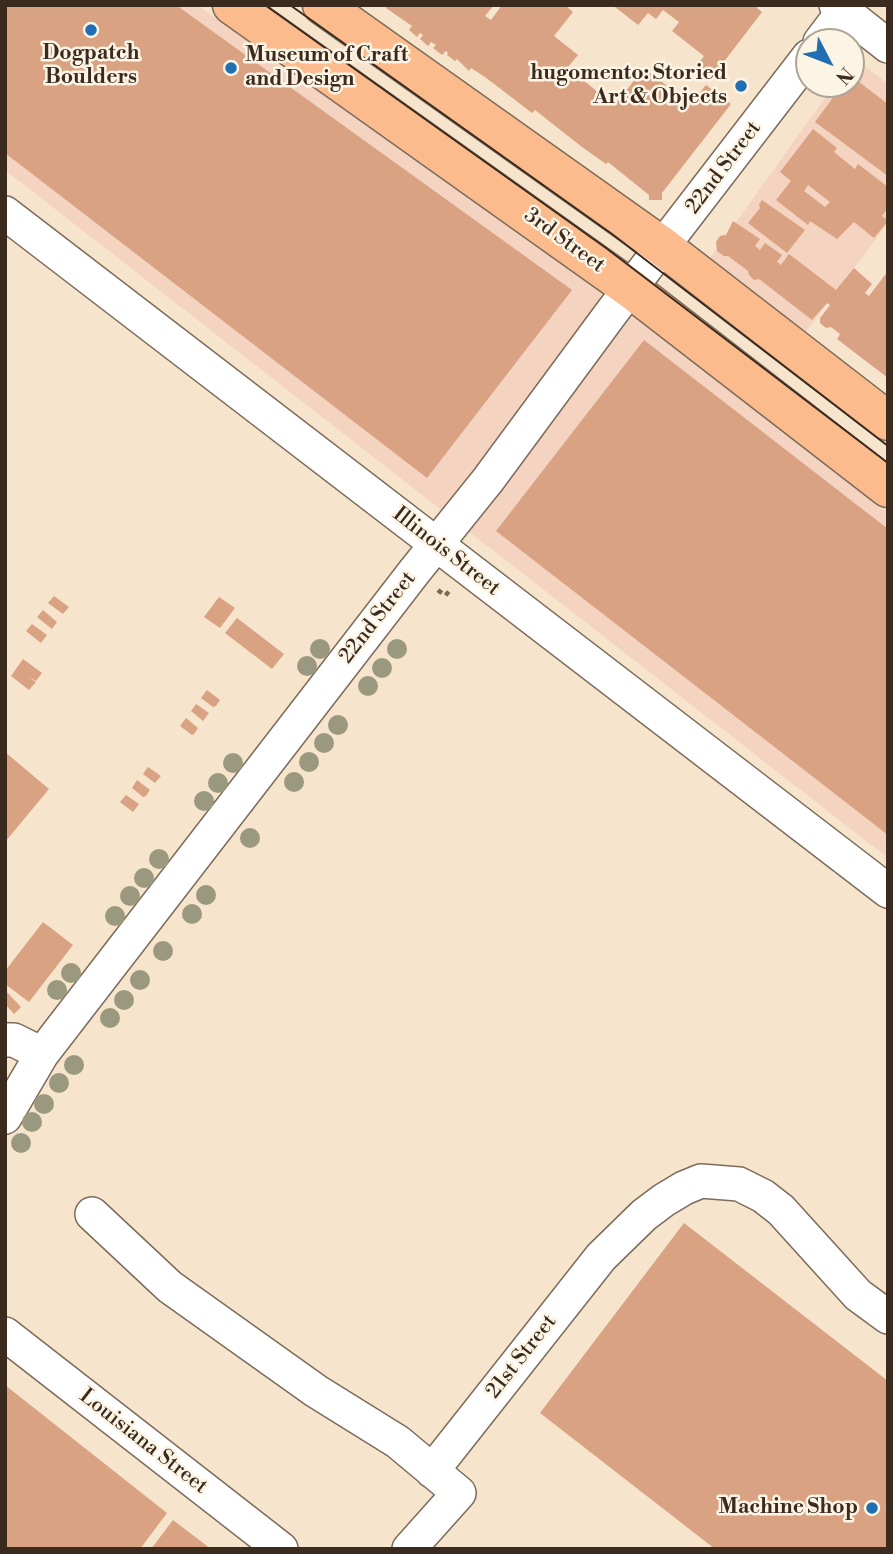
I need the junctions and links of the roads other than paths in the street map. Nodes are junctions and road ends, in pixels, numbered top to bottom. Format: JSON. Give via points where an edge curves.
{"nodes":[{"id":1,"x":232,"y":5,"type":"edge"},
{"id":2,"x":322,"y":5,"type":"edge"},
{"id":3,"x":843,"y":7,"type":"edge"},
{"id":4,"x":829,"y":28,"type":"edge"},
{"id":5,"x":888,"y":46,"type":"edge"},
{"id":6,"x":795,"y":74,"type":"edge"},
{"id":7,"x":7,"y":218,"type":"edge"},
{"id":8,"x":663,"y":247,"type":"junction"},
{"id":9,"x":631,"y":289,"type":"junction"},
{"id":10,"x":888,"y":421,"type":"edge"},
{"id":11,"x":888,"y":488,"type":"edge"},
{"id":12,"x":436,"y":544,"type":"junction"},
{"id":13,"x":888,"y":891,"type":"edge"},
{"id":14,"x":5,"y":1040,"type":"edge"},
{"id":15,"x":42,"y":1054,"type":"junction"},
{"id":16,"x":5,"y":1117,"type":"edge"},
{"id":17,"x":92,"y":1214,"type":"dead end"},
{"id":18,"x":888,"y":1317,"type":"edge"},
{"id":19,"x":5,"y":1334,"type":"edge"},
{"id":20,"x":432,"y":1471,"type":"junction"},
{"id":21,"x":281,"y":1549,"type":"edge"},
{"id":22,"x":409,"y":1549,"type":"edge"}],
"edges":[{"from":1,"to":9,"type":"main road","name":"3rd Street"},
{"from":2,"to":8,"type":"main road"},
{"from":3,"to":4,"type":"street"},
{"from":3,"to":5,"type":"street"},
{"from":6,"to":8,"type":"street","name":"22nd Street"},
{"from":7,"to":12,"type":"street","name":"Illinois Street"},
{"from":8,"to":9,"type":"street","name":"22nd Street"},
{"from":8,"to":10,"type":"main road"},
{"from":9,"to":11,"type":"main road","name":"3rd Street"},
{"from":9,"to":12,"type":"street","name":"22nd Street"},
{"from":12,"to":13,"type":"street","name":"Illinois Street"},
{"from":12,"to":15,"type":"street","name":"22nd Street"},
{"from":14,"to":15,"type":"street"},
{"from":15,"to":16,"type":"street","name":"22nd Street"},
{"from":17,"to":20,"type":"street","via":[[170,1287],[316,1391],[397,1442]]},
{"from":18,"to":20,"type":"street","name":"21st Street","via":[[858,1295],[763,1196],[740,1184],[701,1181],[664,1200],[601,1256]]},
{"from":19,"to":21,"type":"street","name":"Louisiana Street"},
{"from":20,"to":22,"type":"street","via":[[459,1493]]}]}
